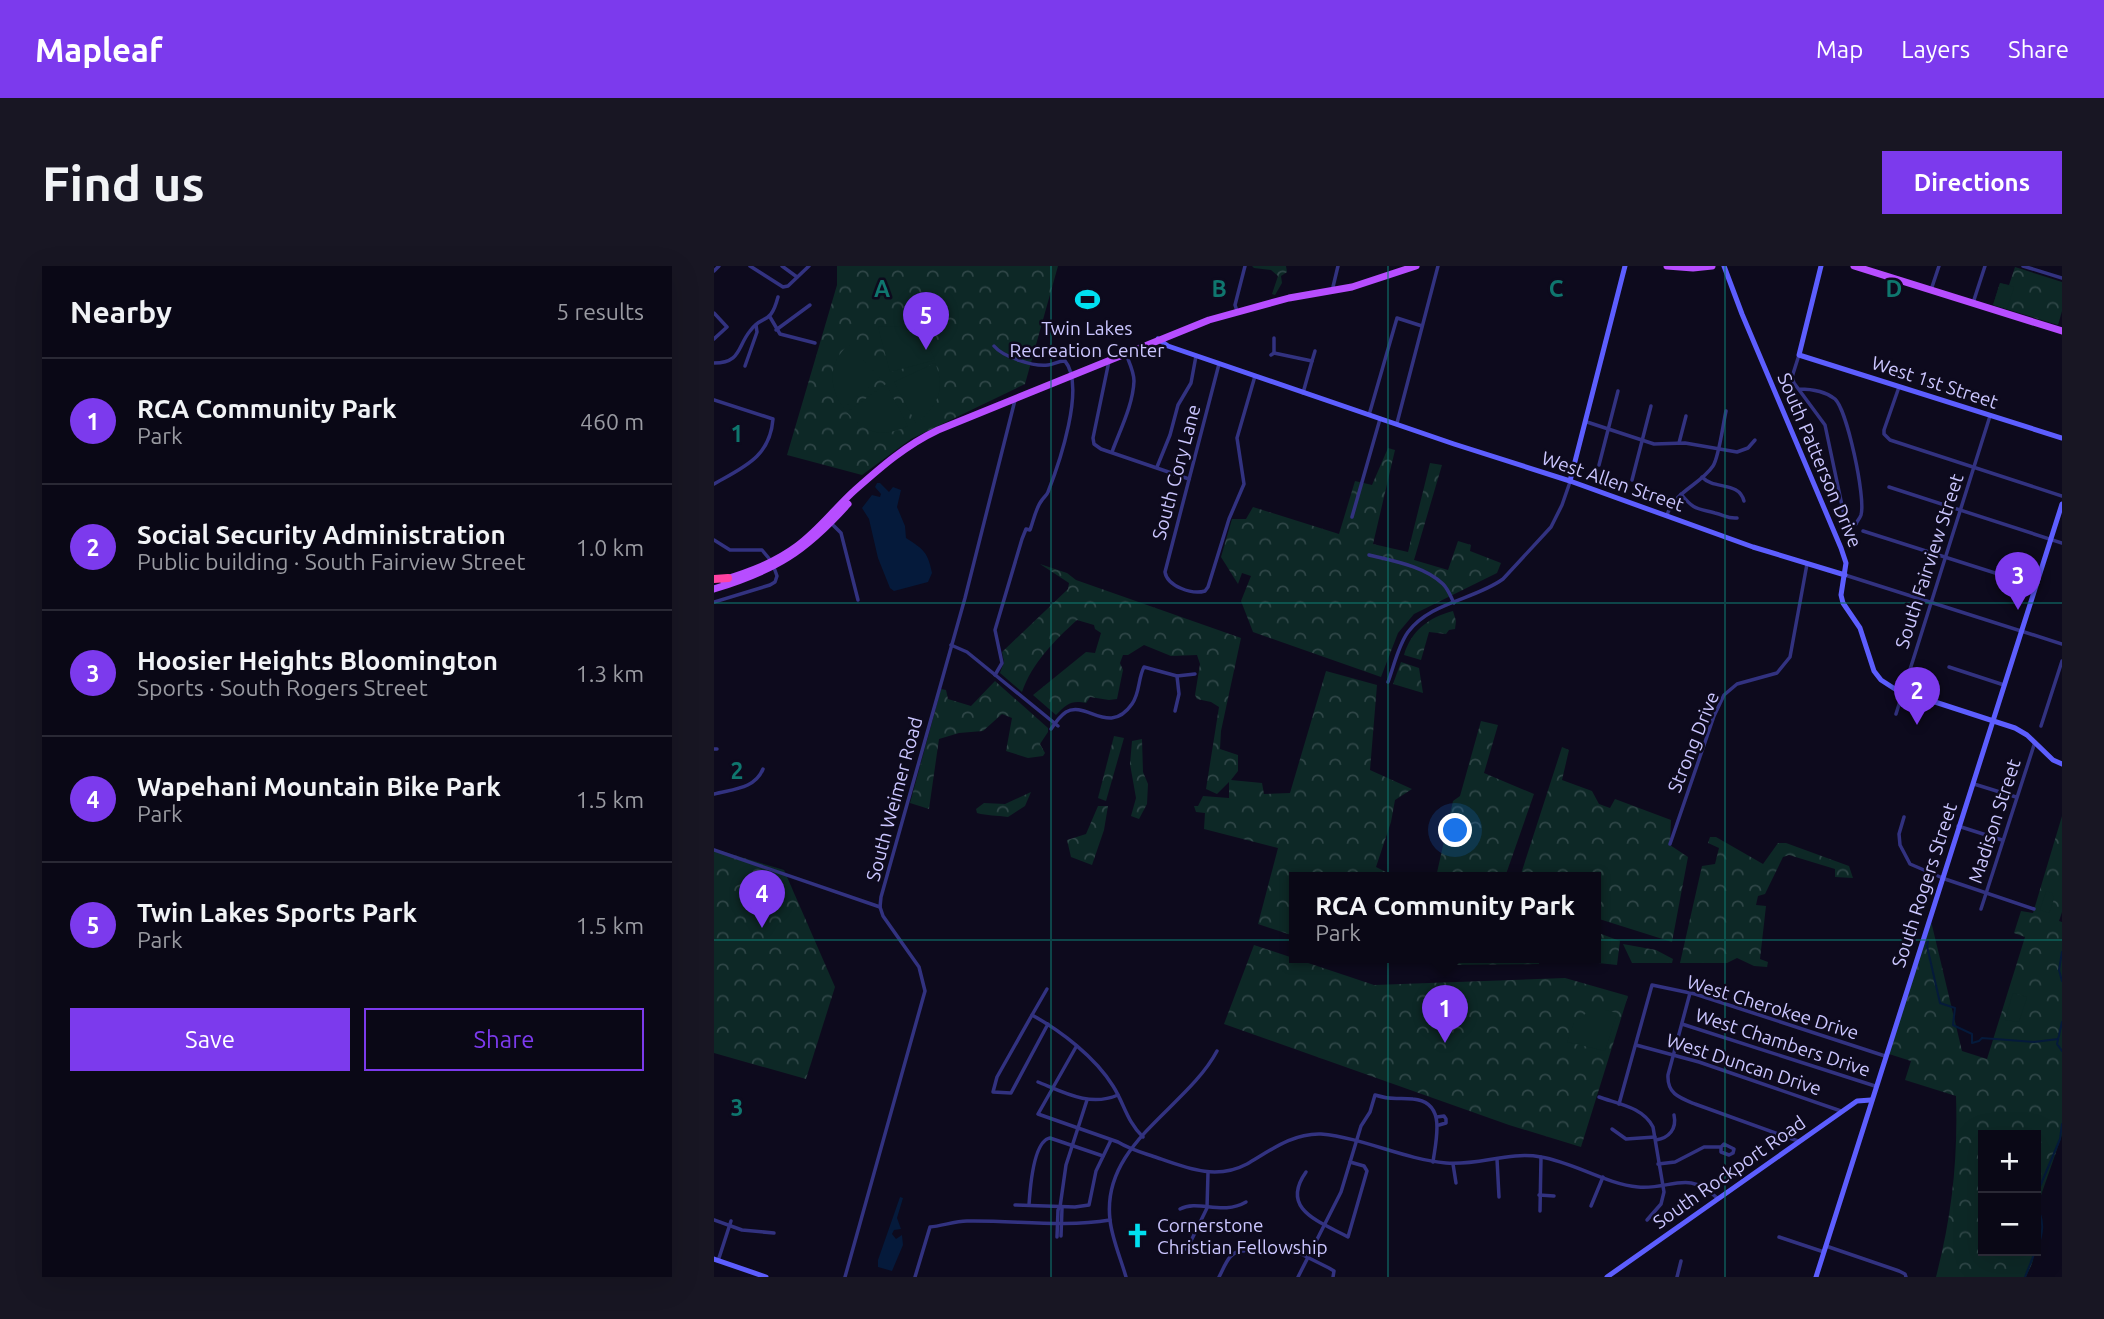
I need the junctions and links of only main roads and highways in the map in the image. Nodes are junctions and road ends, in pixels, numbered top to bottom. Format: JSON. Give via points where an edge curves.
{"nodes":[{"id":1,"x":1416,"y":266,"type":"edge"},
{"id":2,"x":1667,"y":266,"type":"edge"},
{"id":3,"x":1712,"y":266,"type":"edge"},
{"id":4,"x":1854,"y":266,"type":"edge"},
{"id":5,"x":2062,"y":331,"type":"edge"},
{"id":6,"x":773,"y":565,"type":"junction"},
{"id":7,"x":728,"y":578,"type":"joint"},
{"id":8,"x":714,"y":581,"type":"edge"},
{"id":9,"x":714,"y":589,"type":"edge"}],
"edges":[{"from":1,"to":6,"type":"main road","via":[[1388,277],[1237,312],[1158,339],[938,430],[881,466],[829,521]]},
{"from":2,"to":3,"type":"main road"},
{"from":4,"to":5,"type":"main road"},
{"from":6,"to":7,"type":"main road"},
{"from":6,"to":9,"type":"main road"},
{"from":7,"to":8,"type":"highway"}]}
